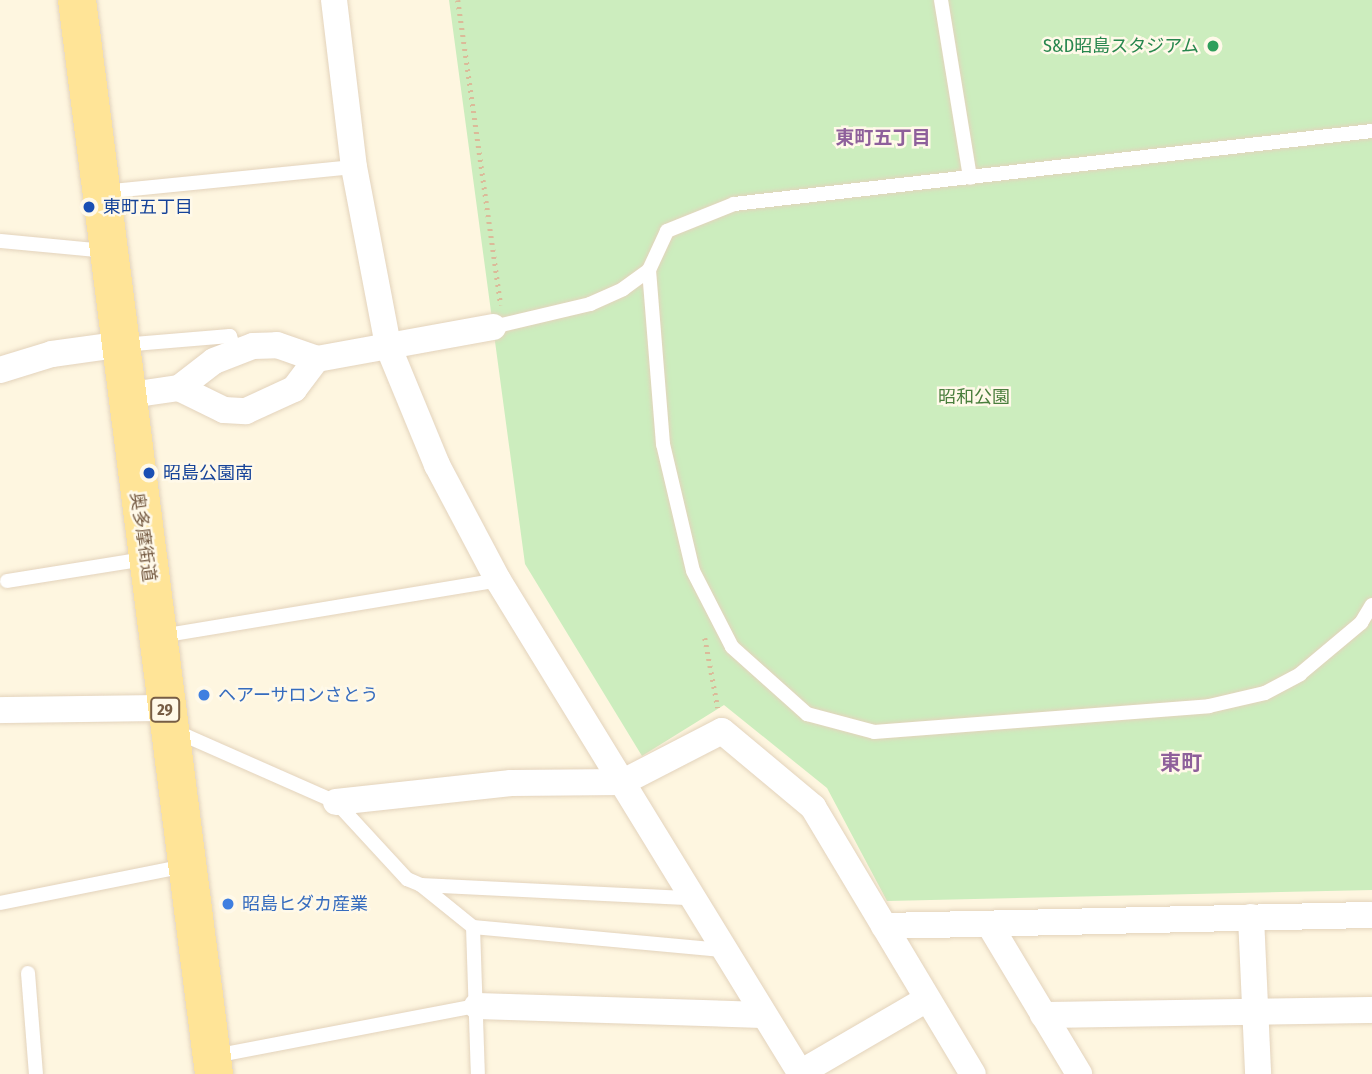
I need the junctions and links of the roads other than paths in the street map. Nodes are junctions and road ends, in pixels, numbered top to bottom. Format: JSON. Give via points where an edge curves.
{"nodes":[{"id":1,"x":77,"y":0,"type":"edge"},
{"id":2,"x":334,"y":0,"type":"edge"},
{"id":3,"x":941,"y":0,"type":"edge"},
{"id":4,"x":1372,"y":131,"type":"edge"},
{"id":5,"x":355,"y":167,"type":"junction"},
{"id":6,"x":970,"y":178,"type":"junction"},
{"id":7,"x":99,"y":193,"type":"junction"},
{"id":8,"x":0,"y":241,"type":"edge"},
{"id":9,"x":106,"y":251,"type":"junction"},
{"id":10,"x":649,"y":270,"type":"junction"},
{"id":11,"x":498,"y":325,"type":"joint"},
{"id":12,"x":117,"y":345,"type":"junction"},
{"id":13,"x":388,"y":346,"type":"junction"},
{"id":14,"x":235,"y":352,"type":"junction"},
{"id":15,"x":317,"y":359,"type":"junction"},
{"id":16,"x":0,"y":370,"type":"edge"},
{"id":17,"x":179,"y":388,"type":"junction"},
{"id":18,"x":124,"y":396,"type":"junction"},
{"id":19,"x":145,"y":559,"type":"junction"},
{"id":20,"x":498,"y":580,"type":"junction"},
{"id":21,"x":7,"y":581,"type":"dead end"},
{"id":22,"x":1372,"y":606,"type":"edge"},
{"id":23,"x":157,"y":636,"type":"junction"},
{"id":24,"x":0,"y":709,"type":"edge"},
{"id":25,"x":167,"y":718,"type":"junction"},
{"id":26,"x":624,"y":782,"type":"junction"},
{"id":27,"x":336,"y":802,"type":"junction"},
{"id":28,"x":186,"y":866,"type":"junction"},
{"id":29,"x":421,"y":885,"type":"junction"},
{"id":30,"x":691,"y":898,"type":"junction"},
{"id":31,"x":0,"y":903,"type":"edge"},
{"id":32,"x":1372,"y":915,"type":"edge"},
{"id":33,"x":1251,"y":917,"type":"junction"},
{"id":34,"x":989,"y":924,"type":"junction"},
{"id":35,"x":884,"y":926,"type":"junction"},
{"id":36,"x":473,"y":927,"type":"junction"},
{"id":37,"x":722,"y":950,"type":"junction"},
{"id":38,"x":28,"y":973,"type":"dead end"},
{"id":39,"x":927,"y":999,"type":"junction"},
{"id":40,"x":477,"y":1006,"type":"junction"},
{"id":41,"x":1372,"y":1010,"type":"edge"},
{"id":42,"x":1255,"y":1011,"type":"junction"},
{"id":43,"x":762,"y":1015,"type":"junction"},
{"id":44,"x":1043,"y":1015,"type":"junction"},
{"id":45,"x":213,"y":1065,"type":"edge"},
{"id":46,"x":801,"y":1073,"type":"edge"},
{"id":47,"x":36,"y":1074,"type":"edge"},
{"id":48,"x":478,"y":1074,"type":"edge"},
{"id":49,"x":973,"y":1074,"type":"edge"},
{"id":50,"x":1079,"y":1074,"type":"edge"},
{"id":51,"x":1258,"y":1074,"type":"edge"}],
"edges":[{"from":1,"to":7,"type":"main road","name":"奥多摩街道","number":"29"},
{"from":2,"to":5,"type":"street"},
{"from":3,"to":6,"type":"lane"},
{"from":4,"to":6,"type":"lane"},
{"from":5,"to":7,"type":"lane"},
{"from":5,"to":13,"type":"street"},
{"from":6,"to":10,"type":"lane","via":[[819,190],[721,207],[667,230]]},
{"from":7,"to":9,"type":"main road","name":"奥多摩街道","number":"29"},
{"from":8,"to":9,"type":"lane"},
{"from":9,"to":12,"type":"main road","name":"奥多摩街道","number":"29"},
{"from":10,"to":11,"type":"lane","via":[[590,304]]},
{"from":10,"to":22,"type":"lane","via":[[663,444],[693,571],[732,647],[807,714],[874,732],[1209,706],[1265,693],[1300,674],[1361,623]]},
{"from":11,"to":13,"type":"street"},
{"from":12,"to":14,"type":"lane","via":[[230,336]]},
{"from":12,"to":16,"type":"street","via":[[52,354]]},
{"from":12,"to":18,"type":"main road","name":"奥多摩街道","number":"29"},
{"from":13,"to":15,"type":"street"},
{"from":13,"to":20,"type":"street","via":[[437,465]]},
{"from":14,"to":15,"type":"street","via":[[277,345]]},
{"from":14,"to":17,"type":"street"},
{"from":15,"to":17,"type":"street","via":[[294,389],[246,411],[224,410]]},
{"from":17,"to":18,"type":"street"},
{"from":18,"to":19,"type":"main road","name":"奥多摩街道","number":"29"},
{"from":19,"to":21,"type":"lane"},
{"from":19,"to":23,"type":"main road","name":"奥多摩街道","number":"29"},
{"from":20,"to":23,"type":"lane"},
{"from":20,"to":26,"type":"street"},
{"from":23,"to":25,"type":"main road","name":"奥多摩街道","number":"29"},
{"from":24,"to":25,"type":"street"},
{"from":25,"to":27,"type":"lane"},
{"from":25,"to":28,"type":"main road","name":"奥多摩街道","number":"29"},
{"from":26,"to":27,"type":"street","via":[[510,783]]},
{"from":26,"to":30,"type":"street"},
{"from":26,"to":35,"type":"street","via":[[722,732],[813,807]]},
{"from":27,"to":29,"type":"lane","via":[[407,879]]},
{"from":28,"to":31,"type":"lane"},
{"from":28,"to":45,"type":"main road","name":"奥多摩街道","number":"29"},
{"from":29,"to":30,"type":"lane"},
{"from":29,"to":36,"type":"lane"},
{"from":30,"to":37,"type":"street"},
{"from":32,"to":33,"type":"street"},
{"from":33,"to":34,"type":"street"},
{"from":33,"to":42,"type":"street"},
{"from":34,"to":35,"type":"street"},
{"from":34,"to":44,"type":"street"},
{"from":35,"to":39,"type":"street"},
{"from":36,"to":37,"type":"lane"},
{"from":36,"to":40,"type":"lane"},
{"from":37,"to":43,"type":"street"},
{"from":38,"to":47,"type":"lane"},
{"from":39,"to":46,"type":"street"},
{"from":39,"to":49,"type":"street"},
{"from":40,"to":43,"type":"street"},
{"from":40,"to":45,"type":"lane"},
{"from":40,"to":48,"type":"lane"},
{"from":41,"to":42,"type":"street"},
{"from":42,"to":44,"type":"street"},
{"from":42,"to":51,"type":"street"},
{"from":43,"to":46,"type":"street"},
{"from":44,"to":50,"type":"street"}]}
